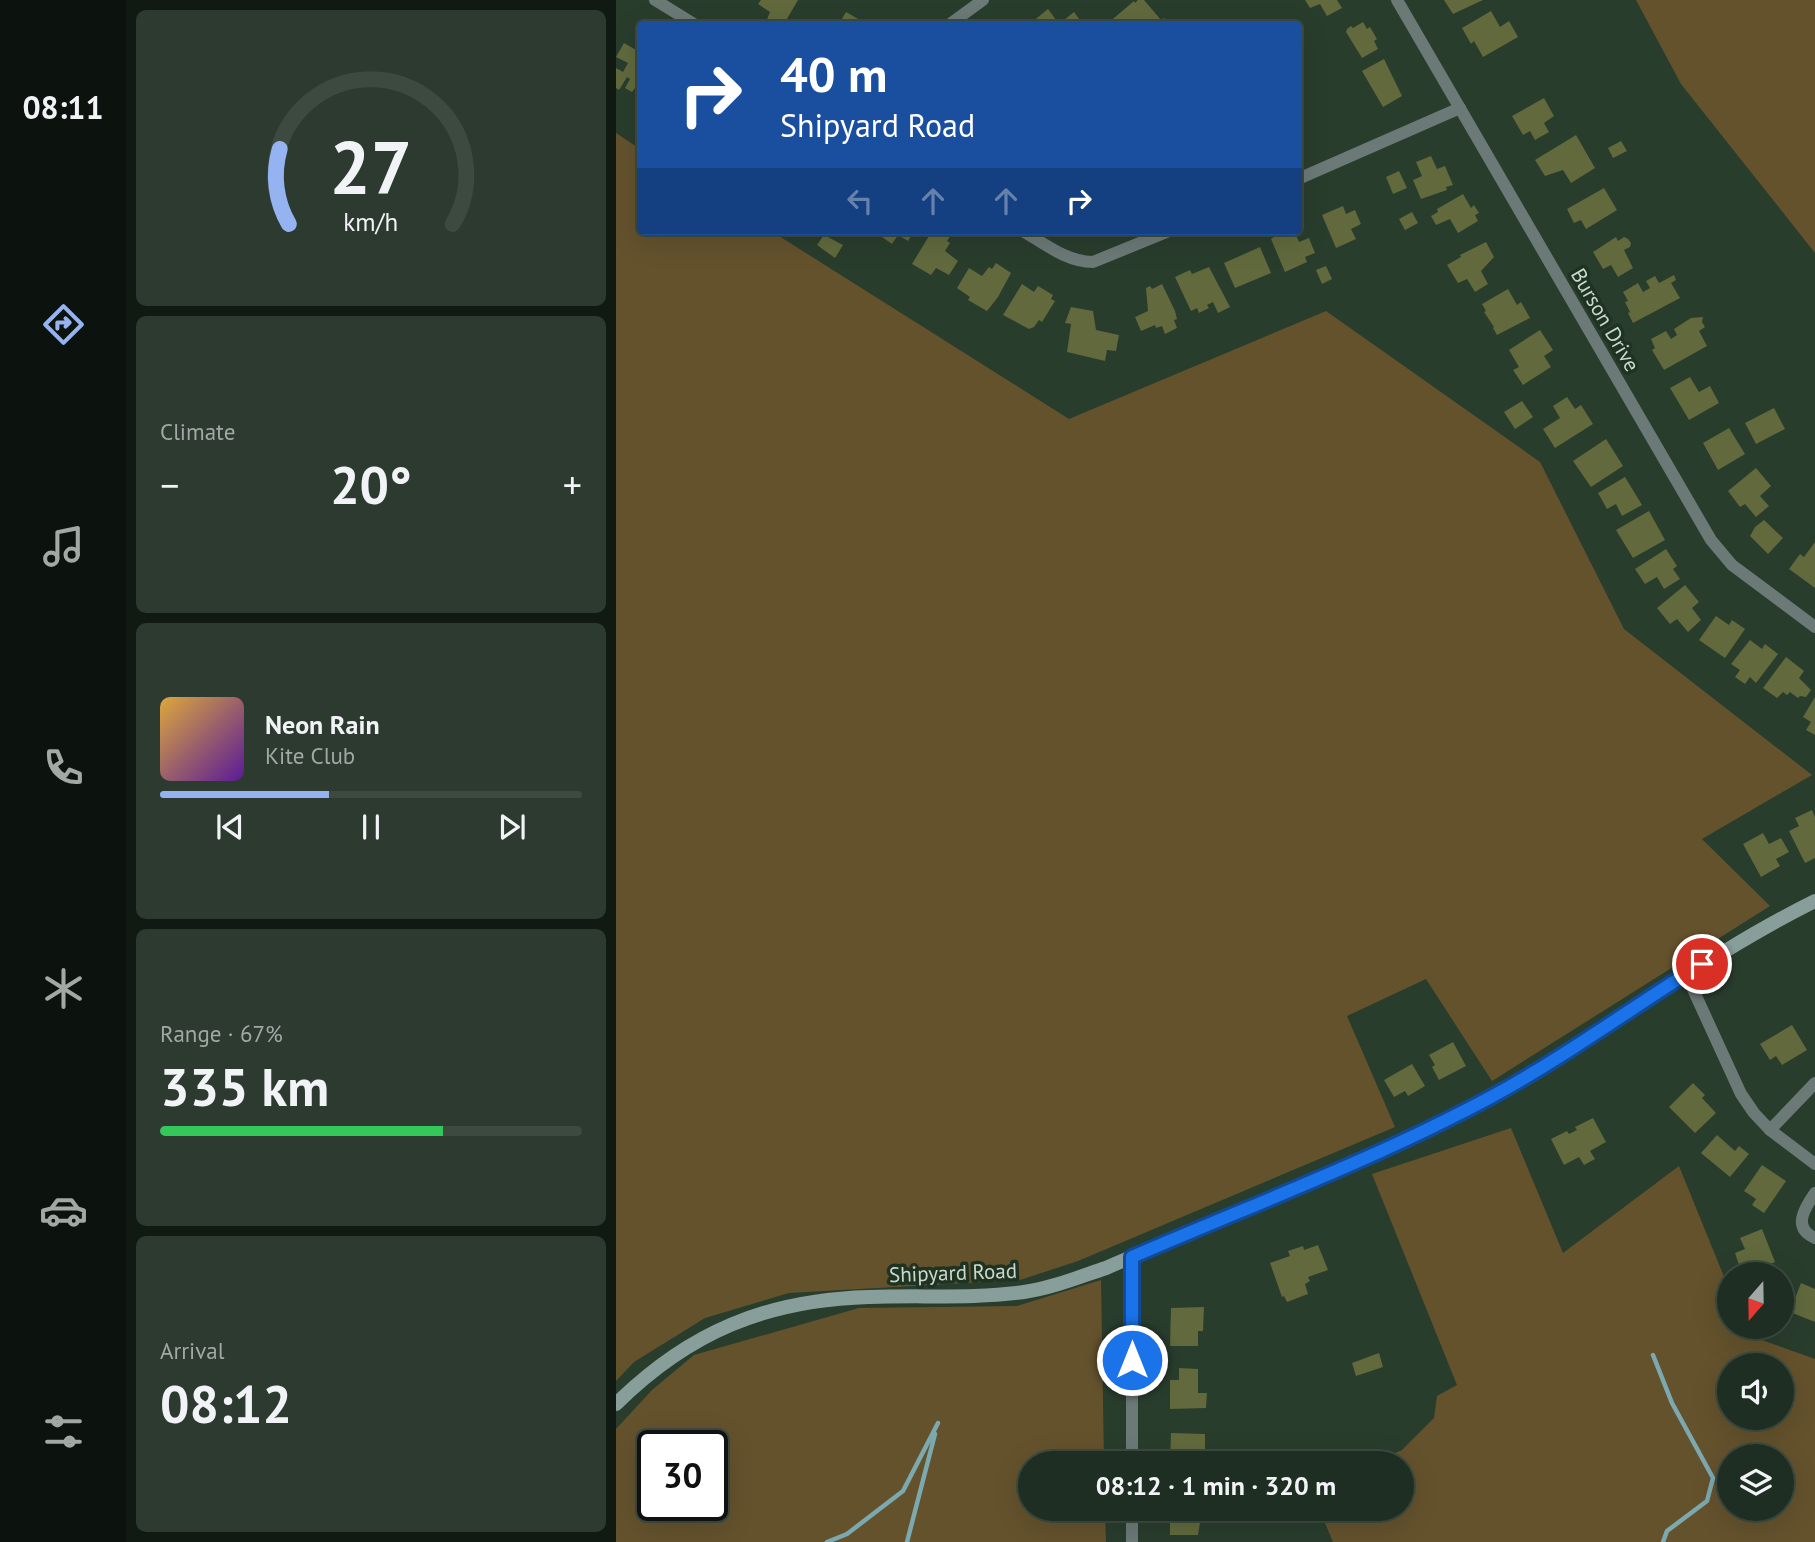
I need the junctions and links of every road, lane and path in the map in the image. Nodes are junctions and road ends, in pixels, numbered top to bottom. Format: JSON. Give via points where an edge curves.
{"nodes":[{"id":1,"x":655,"y":0,"type":"edge"},
{"id":2,"x":983,"y":0,"type":"edge"},
{"id":3,"x":1397,"y":0,"type":"edge"},
{"id":4,"x":689,"y":21,"type":"edge"},
{"id":5,"x":954,"y":21,"type":"edge"},
{"id":6,"x":1460,"y":108,"type":"junction"},
{"id":7,"x":1302,"y":177,"type":"edge"},
{"id":8,"x":1030,"y":235,"type":"edge"},
{"id":9,"x":1160,"y":235,"type":"edge"},
{"id":10,"x":1815,"y":627,"type":"edge"},
{"id":11,"x":1815,"y":901,"type":"edge"},
{"id":12,"x":1686,"y":974,"type":"junction"},
{"id":13,"x":1815,"y":1083,"type":"edge"},
{"id":14,"x":1770,"y":1130,"type":"junction"},
{"id":15,"x":1815,"y":1164,"type":"edge"},
{"id":16,"x":1815,"y":1193,"type":"edge"},
{"id":17,"x":1815,"y":1238,"type":"edge"},
{"id":18,"x":1132,"y":1257,"type":"junction"},
{"id":19,"x":616,"y":1404,"type":"edge"},
{"id":20,"x":1132,"y":1451,"type":"edge"},
{"id":21,"x":1132,"y":1521,"type":"edge"},
{"id":22,"x":1132,"y":1542,"type":"edge"}],
"edges":[{"from":1,"to":4,"type":"street"},
{"from":2,"to":5,"type":"street"},
{"from":3,"to":6,"type":"street","name":"Burson Drive"},
{"from":6,"to":7,"type":"street"},
{"from":6,"to":10,"type":"street","name":"Burson Drive","via":[[1711,541],[1732,565]]},
{"from":8,"to":9,"type":"street","via":[[1082,262],[1108,257]]},
{"from":11,"to":12,"type":"street","name":"Shipyard Road"},
{"from":12,"to":14,"type":"street","via":[[1741,1094]]},
{"from":12,"to":18,"type":"street","name":"Shipyard Road","via":[[1532,1074],[1437,1125]]},
{"from":13,"to":14,"type":"street"},
{"from":14,"to":15,"type":"street"},
{"from":16,"to":17,"type":"street","via":[[1801,1222],[1807,1235]]},
{"from":18,"to":19,"type":"street","name":"Shipyard Road","via":[[1025,1292],[866,1297],[753,1317],[697,1339],[667,1358]]},
{"from":18,"to":20,"type":"street"},
{"from":21,"to":22,"type":"street"}]}
